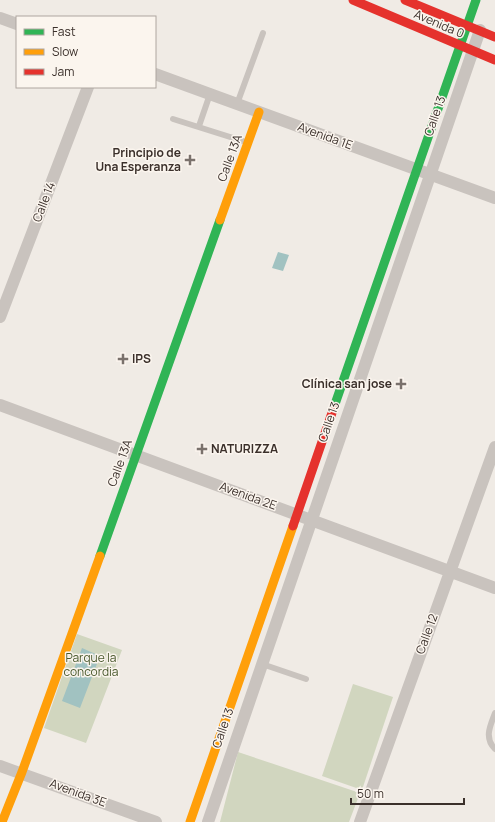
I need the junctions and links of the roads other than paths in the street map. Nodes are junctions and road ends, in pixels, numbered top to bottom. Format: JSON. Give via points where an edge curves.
{"nodes":[{"id":1,"x":353,"y":0,"type":"edge"},
{"id":2,"x":405,"y":0,"type":"edge"},
{"id":3,"x":476,"y":0,"type":"edge"},
{"id":4,"x":0,"y":18,"type":"edge"},
{"id":5,"x":16,"y":24,"type":"edge"},
{"id":6,"x":467,"y":25,"type":"junction"},
{"id":7,"x":480,"y":30,"type":"junction"},
{"id":8,"x":263,"y":32,"type":"dead end"},
{"id":9,"x":495,"y":37,"type":"edge"},
{"id":10,"x":460,"y":46,"type":"junction"},
{"id":11,"x":472,"y":51,"type":"junction"},
{"id":12,"x":495,"y":60,"type":"edge"},
{"id":13,"x":156,"y":74,"type":"edge"},
{"id":14,"x":88,"y":88,"type":"edge"},
{"id":15,"x":210,"y":94,"type":"junction"},
{"id":16,"x":238,"y":104,"type":"junction"},
{"id":17,"x":259,"y":112,"type":"junction"},
{"id":18,"x":173,"y":119,"type":"dead end"},
{"id":19,"x":199,"y":126,"type":"junction"},
{"id":20,"x":248,"y":142,"type":"junction"},
{"id":21,"x":417,"y":169,"type":"junction"},
{"id":22,"x":430,"y":175,"type":"junction"},
{"id":23,"x":495,"y":198,"type":"edge"},
{"id":24,"x":0,"y":318,"type":"edge"},
{"id":25,"x":0,"y":405,"type":"edge"},
{"id":26,"x":495,"y":447,"type":"edge"},
{"id":27,"x":136,"y":455,"type":"junction"},
{"id":28,"x":297,"y":515,"type":"junction"},
{"id":29,"x":312,"y":520,"type":"junction"},
{"id":30,"x":449,"y":571,"type":"junction"},
{"id":31,"x":495,"y":588,"type":"edge"},
{"id":32,"x":262,"y":664,"type":"junction"},
{"id":33,"x":306,"y":678,"type":"dead end"},
{"id":34,"x":495,"y":713,"type":"edge"},
{"id":35,"x":495,"y":749,"type":"edge"},
{"id":36,"x":0,"y":766,"type":"edge"},
{"id":37,"x":22,"y":772,"type":"junction"},
{"id":38,"x":2,"y":822,"type":"edge"},
{"id":39,"x":156,"y":822,"type":"edge"},
{"id":40,"x":190,"y":822,"type":"edge"},
{"id":41,"x":208,"y":822,"type":"edge"},
{"id":42,"x":360,"y":822,"type":"edge"}],
"edges":[{"from":1,"to":10,"type":"street","name":"Avenida 0"},
{"from":2,"to":6,"type":"street","name":"Avenida 0"},
{"from":3,"to":6,"type":"street","name":"Calle 13"},
{"from":4,"to":5,"type":"street"},
{"from":6,"to":7,"type":"street","name":"Avenida 0"},
{"from":6,"to":10,"type":"street","name":"Calle 13"},
{"from":7,"to":9,"type":"street","name":"Avenida 0"},
{"from":7,"to":11,"type":"street","name":"Calle 13"},
{"from":8,"to":16,"type":"lane"},
{"from":10,"to":11,"type":"street","name":"Avenida 0"},
{"from":10,"to":21,"type":"street","name":"Calle 13"},
{"from":11,"to":12,"type":"street","name":"Avenida 0"},
{"from":11,"to":22,"type":"street","name":"Calle 13"},
{"from":13,"to":15,"type":"street","name":"Avenida 1E"},
{"from":14,"to":24,"type":"street","name":"Calle 14"},
{"from":15,"to":16,"type":"street","name":"Avenida 1E"},
{"from":15,"to":19,"type":"lane"},
{"from":16,"to":17,"type":"street","name":"Avenida 1E"},
{"from":17,"to":20,"type":"street","name":"Calle 13A"},
{"from":17,"to":21,"type":"street","name":"Avenida 1E"},
{"from":18,"to":19,"type":"lane"},
{"from":19,"to":20,"type":"lane"},
{"from":20,"to":27,"type":"street","name":"Calle 13A"},
{"from":21,"to":22,"type":"street","name":"Avenida 1E"},
{"from":21,"to":28,"type":"street","name":"Calle 13"},
{"from":22,"to":23,"type":"street","name":"Avenida 1E"},
{"from":22,"to":29,"type":"street","name":"Calle 13"},
{"from":25,"to":27,"type":"street","name":"Avenida 2E"},
{"from":26,"to":30,"type":"street","name":"Calle 12"},
{"from":27,"to":28,"type":"street","name":"Avenida 2E"},
{"from":27,"to":37,"type":"street","name":"Calle 13A"},
{"from":28,"to":29,"type":"street","name":"Avenida 2E"},
{"from":28,"to":40,"type":"street","name":"Calle 13"},
{"from":29,"to":30,"type":"street","name":"Avenida 2E"},
{"from":29,"to":32,"type":"street","name":"Calle 13"},
{"from":30,"to":31,"type":"street","name":"Avenida 2E"},
{"from":30,"to":42,"type":"street","name":"Calle 12"},
{"from":32,"to":33,"type":"lane"},
{"from":32,"to":41,"type":"street","name":"Calle 13"},
{"from":34,"to":35,"type":"lane","via":[[488,730],[488,740]]},
{"from":36,"to":37,"type":"street","name":"Avenida 3E"},
{"from":37,"to":38,"type":"street","name":"Calle 13A"},
{"from":37,"to":39,"type":"street","name":"Avenida 3E"}]}
